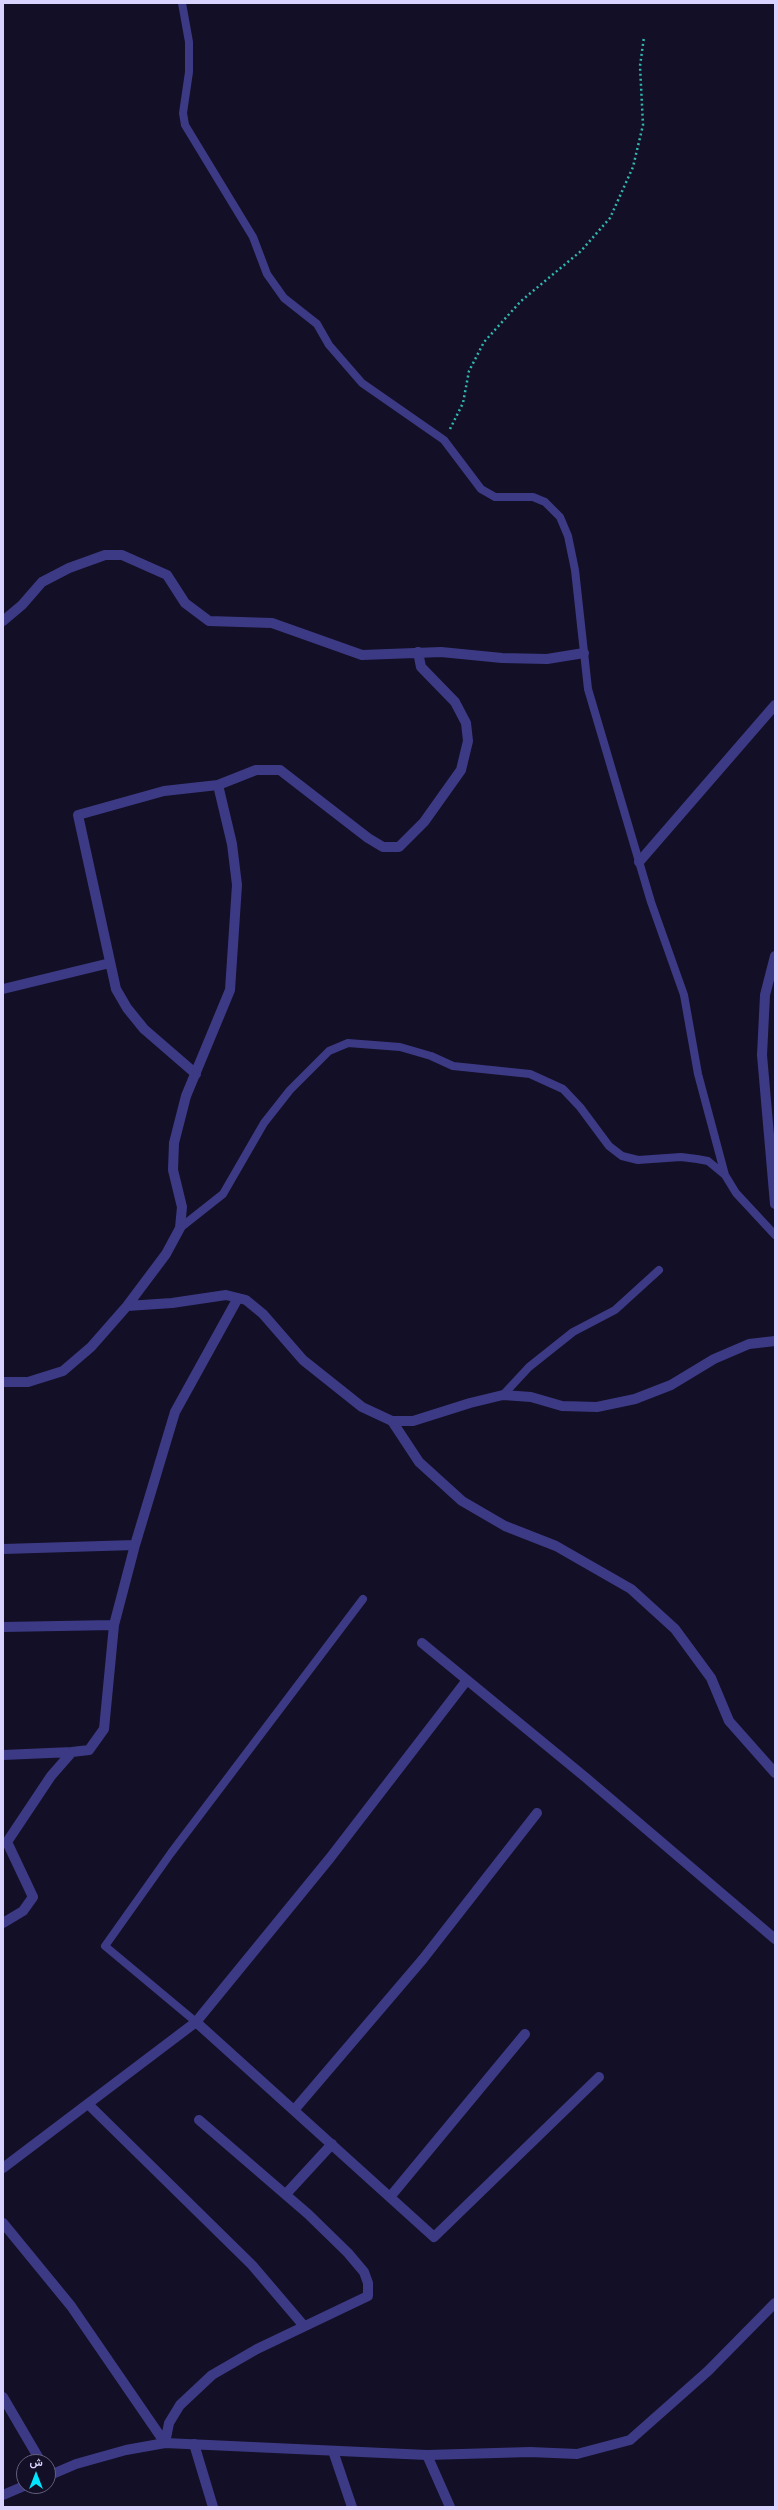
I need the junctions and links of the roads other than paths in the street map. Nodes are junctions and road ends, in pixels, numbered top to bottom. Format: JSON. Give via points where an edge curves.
{"nodes":[{"id":1,"x":182,"y":3,"type":"edge"},
{"id":2,"x":3,"y":621,"type":"edge"},
{"id":3,"x":418,"y":652,"type":"junction"},
{"id":4,"x":584,"y":653,"type":"junction"},
{"id":5,"x":775,"y":704,"type":"edge"},
{"id":6,"x":218,"y":785,"type":"junction"},
{"id":7,"x":639,"y":862,"type":"junction"},
{"id":8,"x":775,"y":956,"type":"edge"},
{"id":9,"x":110,"y":963,"type":"junction"},
{"id":10,"x":3,"y":989,"type":"edge"},
{"id":11,"x":196,"y":1074,"type":"junction"},
{"id":12,"x":725,"y":1175,"type":"junction"},
{"id":13,"x":775,"y":1204,"type":"edge"},
{"id":14,"x":180,"y":1228,"type":"junction"},
{"id":15,"x":775,"y":1235,"type":"edge"},
{"id":16,"x":659,"y":1270,"type":"dead end"},
{"id":17,"x":238,"y":1298,"type":"junction"},
{"id":18,"x":127,"y":1306,"type":"junction"},
{"id":19,"x":775,"y":1341,"type":"edge"},
{"id":20,"x":3,"y":1382,"type":"edge"},
{"id":21,"x":503,"y":1395,"type":"junction"},
{"id":22,"x":392,"y":1421,"type":"junction"},
{"id":23,"x":135,"y":1545,"type":"junction"},
{"id":24,"x":3,"y":1549,"type":"edge"},
{"id":25,"x":362,"y":1599,"type":"dead end"},
{"id":26,"x":114,"y":1625,"type":"junction"},
{"id":27,"x":3,"y":1627,"type":"edge"},
{"id":28,"x":422,"y":1643,"type":"dead end"},
{"id":29,"x":467,"y":1680,"type":"junction"},
{"id":30,"x":72,"y":1752,"type":"junction"},
{"id":31,"x":3,"y":1754,"type":"edge"},
{"id":32,"x":775,"y":1773,"type":"edge"},
{"id":33,"x":537,"y":1813,"type":"dead end"},
{"id":34,"x":5,"y":1842,"type":"edge"},
{"id":35,"x":3,"y":1923,"type":"edge"},
{"id":36,"x":775,"y":1938,"type":"edge"},
{"id":37,"x":196,"y":2022,"type":"junction"},
{"id":38,"x":525,"y":2034,"type":"dead end"},
{"id":39,"x":599,"y":2077,"type":"dead end"},
{"id":40,"x":88,"y":2104,"type":"junction"},
{"id":41,"x":294,"y":2109,"type":"junction"},
{"id":42,"x":199,"y":2120,"type":"dead end"},
{"id":43,"x":332,"y":2144,"type":"junction"},
{"id":44,"x":3,"y":2168,"type":"edge"},
{"id":45,"x":286,"y":2194,"type":"junction"},
{"id":46,"x":390,"y":2197,"type":"junction"},
{"id":47,"x":3,"y":2223,"type":"edge"},
{"id":48,"x":775,"y":2303,"type":"edge"},
{"id":49,"x":304,"y":2326,"type":"junction"},
{"id":50,"x":3,"y":2397,"type":"edge"},
{"id":51,"x":165,"y":2443,"type":"junction"},
{"id":52,"x":194,"y":2444,"type":"junction"},
{"id":53,"x":333,"y":2451,"type":"junction"},
{"id":54,"x":36,"y":2454,"type":"edge"},
{"id":55,"x":426,"y":2455,"type":"junction"},
{"id":56,"x":56,"y":2472,"type":"edge"},
{"id":57,"x":16,"y":2489,"type":"edge"},
{"id":58,"x":3,"y":2495,"type":"edge"},
{"id":59,"x":213,"y":2507,"type":"edge"},
{"id":60,"x":352,"y":2507,"type":"edge"},
{"id":61,"x":450,"y":2507,"type":"edge"}],
"edges":[{"from":1,"to":4,"type":"lane","via":[[189,42],[189,72],[183,113],[185,125],[253,236],[267,274],[284,298],[317,324],[329,345],[362,383],[444,440],[481,489],[495,496],[533,497],[545,502],[560,518],[568,536],[575,570]]},
{"from":2,"to":3,"type":"street","via":[[22,605],[42,582],[69,568],[105,555],[122,555],[167,575],[185,603],[209,621],[272,624],[362,655]]},
{"from":3,"to":4,"type":"street","via":[[547,659]]},
{"from":3,"to":6,"type":"street","via":[[421,667],[455,702],[466,723],[468,740],[460,770],[424,822],[400,847],[383,847],[368,838],[280,770],[256,770]]},
{"from":4,"to":7,"type":"lane","via":[[588,689]]},
{"from":5,"to":7,"type":"street"},
{"from":6,"to":9,"type":"street","via":[[164,791],[78,815]]},
{"from":6,"to":11,"type":"street","via":[[232,844],[237,885],[231,982],[225,1004]]},
{"from":7,"to":12,"type":"lane","via":[[684,995],[698,1074]]},
{"from":8,"to":13,"type":"street","via":[[765,995],[762,1055]]},
{"from":9,"to":10,"type":"street"},
{"from":9,"to":11,"type":"street","via":[[116,990],[127,1008],[144,1029]]},
{"from":11,"to":14,"type":"street","via":[[186,1096],[174,1143],[173,1170],[182,1207]]},
{"from":12,"to":14,"type":"lane","via":[[708,1161],[681,1157],[638,1160],[622,1156],[609,1146],[580,1106],[563,1089],[530,1074],[453,1066],[400,1047],[348,1043],[329,1051],[290,1090],[264,1123],[223,1194]]},
{"from":12,"to":15,"type":"lane","via":[[736,1193]]},
{"from":14,"to":18,"type":"street","via":[[166,1254]]},
{"from":16,"to":21,"type":"lane","via":[[615,1310],[573,1332],[529,1366]]},
{"from":17,"to":18,"type":"street","via":[[226,1295]]},
{"from":17,"to":22,"type":"street","via":[[246,1300],[263,1314],[309,1364],[362,1407]]},
{"from":17,"to":23,"type":"street","via":[[175,1412]]},
{"from":18,"to":20,"type":"street","via":[[64,1371],[28,1382]]},
{"from":19,"to":21,"type":"street","via":[[749,1344],[714,1359],[671,1385],[635,1399],[597,1407],[562,1406],[531,1397]]},
{"from":21,"to":22,"type":"street","via":[[413,1421]]},
{"from":22,"to":32,"type":"street","via":[[419,1462],[462,1501],[505,1526],[556,1546],[631,1589],[675,1629],[711,1678],[729,1721]]},
{"from":23,"to":24,"type":"street"},
{"from":23,"to":26,"type":"street"},
{"from":25,"to":37,"type":"lane","via":[[171,1853],[105,1946]]},
{"from":26,"to":27,"type":"street"},
{"from":26,"to":30,"type":"street","via":[[104,1728],[89,1750]]},
{"from":28,"to":29,"type":"street"},
{"from":29,"to":36,"type":"street"},
{"from":29,"to":37,"type":"street","via":[[330,1858]]},
{"from":30,"to":31,"type":"street"},
{"from":30,"to":34,"type":"street","via":[[51,1776]]},
{"from":33,"to":41,"type":"street","via":[[423,1959]]},
{"from":34,"to":35,"type":"street","via":[[33,1897],[22,1912]]},
{"from":37,"to":40,"type":"street"},
{"from":37,"to":41,"type":"street"},
{"from":38,"to":46,"type":"street"},
{"from":39,"to":46,"type":"street","via":[[434,2237]]},
{"from":40,"to":44,"type":"street"},
{"from":40,"to":49,"type":"street","via":[[252,2264]]},
{"from":41,"to":43,"type":"street"},
{"from":42,"to":45,"type":"street"},
{"from":43,"to":45,"type":"street"},
{"from":43,"to":46,"type":"street"},
{"from":45,"to":49,"type":"street","via":[[348,2252],[364,2272],[368,2283],[368,2296]]},
{"from":47,"to":51,"type":"street","via":[[71,2306]]},
{"from":48,"to":55,"type":"street","via":[[708,2371],[630,2440],[577,2454],[530,2452]]},
{"from":49,"to":51,"type":"street","via":[[212,2375],[180,2405],[169,2423]]},
{"from":50,"to":54,"type":"street"},
{"from":51,"to":52,"type":"street"},
{"from":51,"to":56,"type":"street","via":[[126,2450]]},
{"from":52,"to":53,"type":"street"},
{"from":52,"to":59,"type":"street"},
{"from":53,"to":55,"type":"street"},
{"from":53,"to":60,"type":"street"},
{"from":55,"to":61,"type":"street"},
{"from":57,"to":58,"type":"street"}]}
